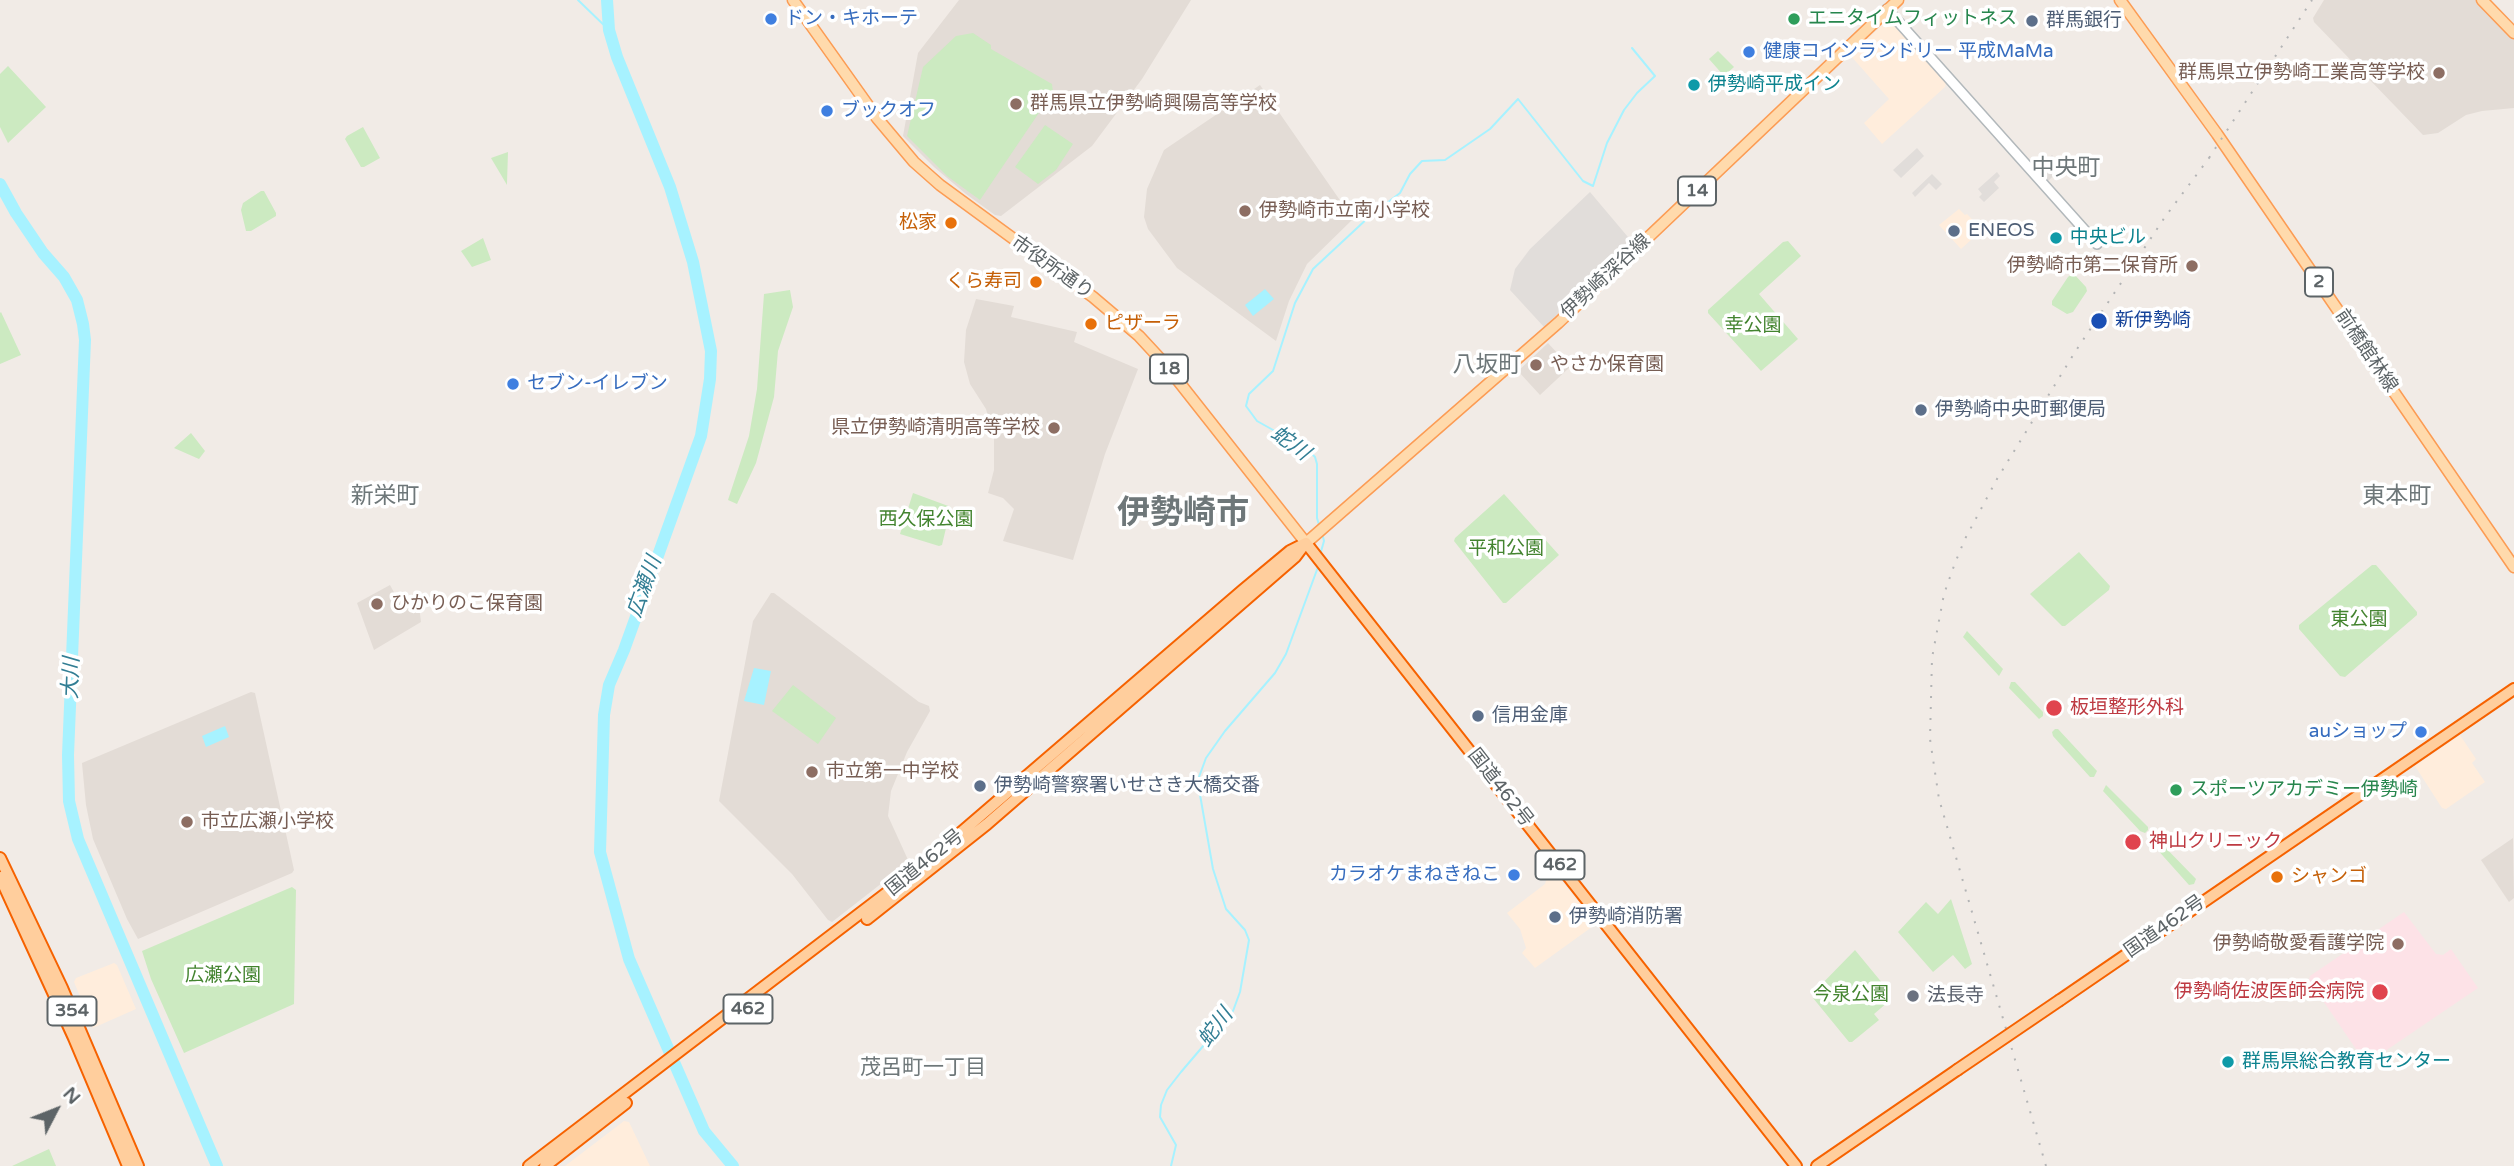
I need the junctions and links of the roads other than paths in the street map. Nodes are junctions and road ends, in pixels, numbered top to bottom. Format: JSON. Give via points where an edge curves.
{"nodes":[{"id":1,"x":793,"y":0,"type":"edge"},
{"id":2,"x":1898,"y":0,"type":"edge"},
{"id":3,"x":2120,"y":0,"type":"edge"},
{"id":4,"x":2482,"y":0,"type":"edge"},
{"id":5,"x":1887,"y":9,"type":"junction"},
{"id":6,"x":2514,"y":33,"type":"edge"},
{"id":7,"x":2097,"y":244,"type":"dead end"},
{"id":8,"x":1306,"y":543,"type":"junction"},
{"id":9,"x":2514,"y":567,"type":"edge"},
{"id":10,"x":2514,"y":689,"type":"edge"},
{"id":11,"x":0,"y":858,"type":"edge"},
{"id":12,"x":0,"y":877,"type":"edge"},
{"id":13,"x":633,"y":1093,"type":"junction"},
{"id":14,"x":128,"y":1166,"type":"edge"},
{"id":15,"x":138,"y":1166,"type":"edge"},
{"id":16,"x":529,"y":1166,"type":"edge"},
{"id":17,"x":545,"y":1166,"type":"edge"},
{"id":18,"x":1796,"y":1166,"type":"edge"},
{"id":19,"x":1817,"y":1166,"type":"edge"}],
"edges":[{"from":1,"to":8,"type":"main road","name":"市役所通り","number":"18","via":[[914,162],[1139,336]]},
{"from":2,"to":5,"type":"main road","name":"伊勢崎深谷線","number":"14"},
{"from":3,"to":9,"type":"main road","name":"前橋館林線","number":"2","via":[[2226,146]]},
{"from":4,"to":6,"type":"main road"},
{"from":5,"to":7,"type":"main road"},
{"from":5,"to":8,"type":"main road","name":"伊勢崎深谷線","number":"14","via":[[1549,331]]},
{"from":8,"to":13,"type":"highway","name":"国道462号","number":"462","via":[[1243,590],[861,919]]},
{"from":8,"to":18,"type":"highway","name":"国道462号","number":"462"},
{"from":10,"to":19,"type":"highway","name":"国道462号","bridge":true},
{"from":11,"to":15,"type":"highway","number":"354"},
{"from":12,"to":14,"type":"highway","number":"354"},
{"from":13,"to":16,"type":"highway","name":"国道462号","number":"462"},
{"from":13,"to":17,"type":"highway","name":"国道462号","number":"462"}]}
